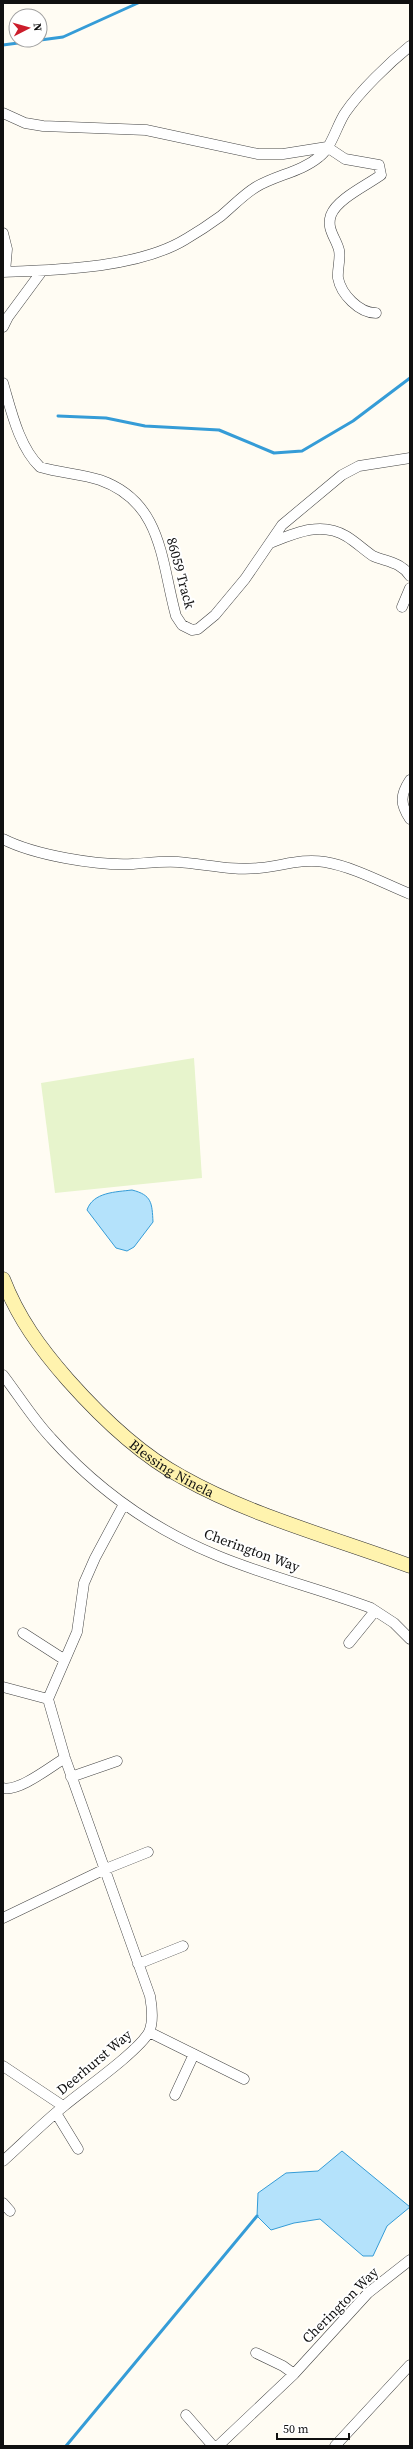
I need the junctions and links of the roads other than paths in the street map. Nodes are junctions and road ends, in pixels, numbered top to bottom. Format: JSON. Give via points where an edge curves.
{"nodes":[{"id":1,"x":410,"y":46,"type":"edge"},
{"id":2,"x":3,"y":113,"type":"edge"},
{"id":3,"x":327,"y":147,"type":"junction"},
{"id":4,"x":3,"y":233,"type":"edge"},
{"id":5,"x":42,"y":271,"type":"junction"},
{"id":6,"x":4,"y":272,"type":"edge"},
{"id":7,"x":376,"y":313,"type":"dead end"},
{"id":8,"x":3,"y":327,"type":"edge"},
{"id":9,"x":3,"y":383,"type":"edge"},
{"id":10,"x":410,"y":458,"type":"edge"},
{"id":11,"x":270,"y":543,"type":"junction"},
{"id":12,"x":410,"y":576,"type":"edge"},
{"id":13,"x":410,"y":588,"type":"edge"},
{"id":14,"x":402,"y":607,"type":"dead end"},
{"id":15,"x":410,"y":780,"type":"edge"},
{"id":16,"x":410,"y":819,"type":"edge"},
{"id":17,"x":3,"y":838,"type":"edge"},
{"id":18,"x":410,"y":894,"type":"edge"},
{"id":19,"x":3,"y":1279,"type":"edge"},
{"id":20,"x":3,"y":1375,"type":"edge"},
{"id":21,"x":124,"y":1504,"type":"junction"},
{"id":22,"x":410,"y":1566,"type":"edge"},
{"id":23,"x":375,"y":1611,"type":"junction"},
{"id":24,"x":23,"y":1633,"type":"dead end"},
{"id":25,"x":410,"y":1639,"type":"edge"},
{"id":26,"x":349,"y":1643,"type":"dead end"},
{"id":27,"x":65,"y":1660,"type":"junction"},
{"id":28,"x":3,"y":1687,"type":"edge"},
{"id":29,"x":48,"y":1699,"type":"junction"},
{"id":30,"x":65,"y":1758,"type":"junction"},
{"id":31,"x":117,"y":1761,"type":"dead end"},
{"id":32,"x":71,"y":1777,"type":"junction"},
{"id":33,"x":3,"y":1788,"type":"edge"},
{"id":34,"x":148,"y":1852,"type":"dead end"},
{"id":35,"x":104,"y":1870,"type":"junction"},
{"id":36,"x":3,"y":1918,"type":"edge"},
{"id":37,"x":183,"y":1946,"type":"dead end"},
{"id":38,"x":138,"y":1964,"type":"junction"},
{"id":39,"x":149,"y":2032,"type":"junction"},
{"id":40,"x":194,"y":2054,"type":"junction"},
{"id":41,"x":3,"y":2066,"type":"edge"},
{"id":42,"x":244,"y":2078,"type":"dead end"},
{"id":43,"x":175,"y":2095,"type":"dead end"},
{"id":44,"x":60,"y":2110,"type":"junction"},
{"id":45,"x":78,"y":2149,"type":"dead end"},
{"id":46,"x":3,"y":2161,"type":"edge"},
{"id":47,"x":3,"y":2203,"type":"edge"},
{"id":48,"x":10,"y":2211,"type":"dead end"},
{"id":49,"x":410,"y":2260,"type":"edge"},
{"id":50,"x":256,"y":2353,"type":"dead end"},
{"id":51,"x":410,"y":2365,"type":"edge"},
{"id":52,"x":294,"y":2374,"type":"junction"},
{"id":53,"x":186,"y":2415,"type":"dead end"},
{"id":54,"x":213,"y":2446,"type":"edge"},
{"id":55,"x":218,"y":2446,"type":"edge"},
{"id":56,"x":335,"y":2446,"type":"edge"}],
"edges":[{"from":1,"to":3,"type":"street","via":[[390,62],[346,113]]},
{"from":2,"to":3,"type":"street","via":[[25,123],[37,125],[146,130],[258,154],[283,154]]},
{"from":3,"to":5,"type":"street","via":[[319,157],[304,166],[265,182],[247,193],[221,216],[167,249],[144,256],[82,267]]},
{"from":3,"to":7,"type":"street","via":[[346,158],[381,167],[381,175],[339,205],[331,214],[329,221],[340,252],[338,270],[341,286],[359,307]]},
{"from":4,"to":6,"type":"street","via":[[7,248]]},
{"from":5,"to":6,"type":"street"},
{"from":5,"to":8,"type":"street"},
{"from":9,"to":11,"type":"street","name":"86059 Track","via":[[12,414],[28,451],[40,468],[99,480],[129,496],[144,512],[154,529],[160,548],[176,616],[187,629],[198,629],[215,615],[231,598]]},
{"from":10,"to":11,"type":"street","name":"86059 Track","via":[[359,466],[342,475],[282,525]]},
{"from":11,"to":12,"type":"street","via":[[313,529],[330,529],[345,535],[375,556],[400,565]]},
{"from":13,"to":14,"type":"street"},
{"from":15,"to":16,"type":"street","via":[[401,796]]},
{"from":17,"to":18,"type":"street","via":[[36,851],[101,863],[166,861],[226,868],[260,868],[309,860],[326,862]]},
{"from":19,"to":22,"type":"street","name":"Blessing Ninela","via":[[14,1308],[44,1351],[76,1390],[100,1415],[181,1477],[261,1512]]},
{"from":20,"to":21,"type":"street","name":"Cherington Way","via":[[50,1437],[87,1474]]},
{"from":21,"to":23,"type":"street","name":"Cherington Way","via":[[163,1528],[215,1554]]},
{"from":21,"to":27,"type":"street","via":[[84,1582],[78,1632]]},
{"from":23,"to":25,"type":"street","name":"Cherington Way","via":[[394,1623]]},
{"from":23,"to":26,"type":"street"},
{"from":24,"to":27,"type":"street"},
{"from":27,"to":29,"type":"street"},
{"from":28,"to":29,"type":"street"},
{"from":29,"to":30,"type":"street","name":"Deerhurst Way"},
{"from":30,"to":32,"type":"street","name":"Deerhurst Way"},
{"from":30,"to":33,"type":"street","via":[[25,1783],[14,1788]]},
{"from":31,"to":32,"type":"street"},
{"from":32,"to":35,"type":"street","name":"Deerhurst Way"},
{"from":34,"to":35,"type":"street"},
{"from":35,"to":36,"type":"street"},
{"from":35,"to":38,"type":"street","name":"Deerhurst Way"},
{"from":37,"to":38,"type":"street"},
{"from":38,"to":39,"type":"street","name":"Deerhurst Way","via":[[150,1996],[152,2010]]},
{"from":39,"to":40,"type":"street"},
{"from":39,"to":44,"type":"street","name":"Deerhurst Way","via":[[138,2045]]},
{"from":40,"to":42,"type":"street"},
{"from":40,"to":43,"type":"street"},
{"from":41,"to":44,"type":"street"},
{"from":44,"to":45,"type":"street","name":"Deerhurst Way"},
{"from":44,"to":46,"type":"street","name":"Deerhurst Way"},
{"from":47,"to":48,"type":"street"},
{"from":49,"to":52,"type":"street","name":"Cherington Way","via":[[368,2293]]},
{"from":50,"to":52,"type":"street"},
{"from":51,"to":56,"type":"street"},
{"from":52,"to":55,"type":"street","name":"Cherington Way"},
{"from":53,"to":54,"type":"street"}]}
